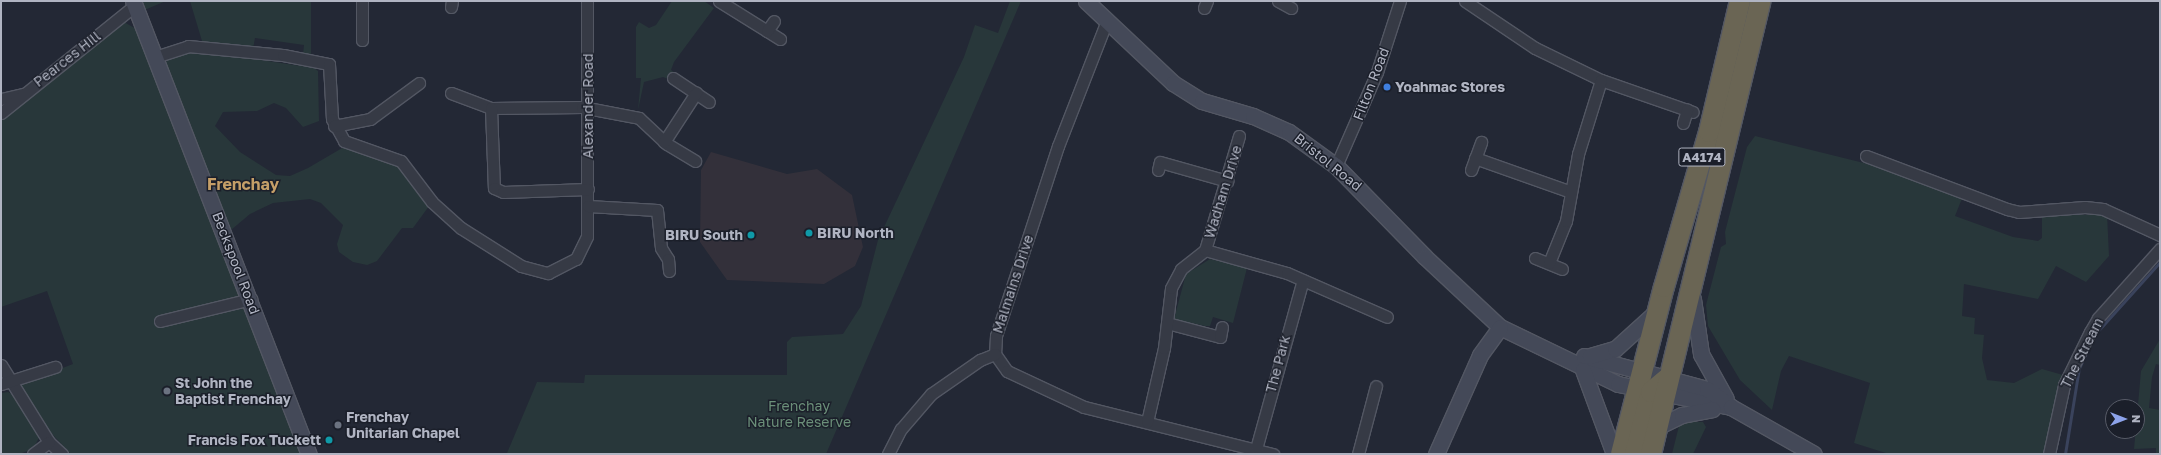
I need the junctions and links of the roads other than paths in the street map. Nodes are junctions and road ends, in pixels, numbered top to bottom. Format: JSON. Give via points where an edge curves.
{"nodes":[{"id":1,"x":362,"y":1,"type":"edge"},
{"id":2,"x":587,"y":1,"type":"edge"},
{"id":3,"x":719,"y":1,"type":"edge"},
{"id":4,"x":1086,"y":1,"type":"edge"},
{"id":5,"x":1400,"y":1,"type":"edge"},
{"id":6,"x":1465,"y":1,"type":"edge"},
{"id":7,"x":1740,"y":1,"type":"edge"},
{"id":8,"x":1761,"y":1,"type":"edge"},
{"id":9,"x":134,"y":3,"type":"edge"},
{"id":10,"x":774,"y":21,"type":"dead end"},
{"id":11,"x":1106,"y":23,"type":"junction"},
{"id":12,"x":767,"y":31,"type":"junction"},
{"id":13,"x":780,"y":39,"type":"dead end"},
{"id":14,"x":362,"y":40,"type":"dead end"},
{"id":15,"x":155,"y":57,"type":"junction"},
{"id":16,"x":673,"y":78,"type":"dead end"},
{"id":17,"x":1601,"y":80,"type":"junction"},
{"id":18,"x":419,"y":84,"type":"dead end"},
{"id":19,"x":451,"y":93,"type":"dead end"},
{"id":20,"x":696,"y":93,"type":"junction"},
{"id":21,"x":23,"y":94,"type":"junction"},
{"id":22,"x":1,"y":99,"type":"edge"},
{"id":23,"x":709,"y":102,"type":"dead end"},
{"id":24,"x":491,"y":108,"type":"junction"},
{"id":25,"x":588,"y":110,"type":"junction"},
{"id":26,"x":1,"y":113,"type":"edge"},
{"id":27,"x":1683,"y":123,"type":"dead end"},
{"id":28,"x":334,"y":126,"type":"junction"},
{"id":29,"x":1239,"y":136,"type":"dead end"},
{"id":30,"x":664,"y":142,"type":"junction"},
{"id":31,"x":1481,"y":142,"type":"dead end"},
{"id":32,"x":1866,"y":156,"type":"dead end"},
{"id":33,"x":1475,"y":158,"type":"junction"},
{"id":34,"x":695,"y":161,"type":"dead end"},
{"id":35,"x":1336,"y":166,"type":"junction"},
{"id":36,"x":1158,"y":170,"type":"dead end"},
{"id":37,"x":1471,"y":170,"type":"dead end"},
{"id":38,"x":1227,"y":181,"type":"junction"},
{"id":39,"x":588,"y":189,"type":"junction"},
{"id":40,"x":1571,"y":192,"type":"junction"},
{"id":41,"x":588,"y":208,"type":"junction"},
{"id":42,"x":1707,"y":223,"type":"junction"},
{"id":43,"x":2160,"y":235,"type":"edge"},
{"id":44,"x":2160,"y":249,"type":"edge"},
{"id":45,"x":1205,"y":250,"type":"junction"},
{"id":46,"x":1535,"y":258,"type":"dead end"},
{"id":47,"x":1549,"y":263,"type":"junction"},
{"id":48,"x":1562,"y":269,"type":"dead end"},
{"id":49,"x":669,"y":271,"type":"dead end"},
{"id":50,"x":1303,"y":280,"type":"junction"},
{"id":51,"x":1691,"y":286,"type":"junction"},
{"id":52,"x":251,"y":299,"type":"junction"},
{"id":53,"x":1657,"y":311,"type":"junction"},
{"id":54,"x":1387,"y":317,"type":"dead end"},
{"id":55,"x":160,"y":321,"type":"dead end"},
{"id":56,"x":1167,"y":323,"type":"junction"},
{"id":57,"x":1500,"y":326,"type":"junction"},
{"id":58,"x":1222,"y":327,"type":"dead end"},
{"id":59,"x":995,"y":354,"type":"junction"},
{"id":60,"x":1584,"y":363,"type":"junction"},
{"id":61,"x":1,"y":365,"type":"edge"},
{"id":62,"x":55,"y":367,"type":"dead end"},
{"id":63,"x":5,"y":382,"type":"edge"},
{"id":64,"x":1653,"y":383,"type":"junction"},
{"id":65,"x":1376,"y":386,"type":"dead end"},
{"id":66,"x":1731,"y":407,"type":"junction"},
{"id":67,"x":1147,"y":422,"type":"junction"},
{"id":68,"x":1657,"y":427,"type":"junction"},
{"id":69,"x":49,"y":442,"type":"junction"},
{"id":70,"x":1256,"y":449,"type":"junction"},
{"id":71,"x":33,"y":454,"type":"edge"},
{"id":72,"x":62,"y":454,"type":"edge"},
{"id":73,"x":309,"y":454,"type":"edge"},
{"id":74,"x":888,"y":454,"type":"edge"},
{"id":75,"x":1273,"y":454,"type":"edge"},
{"id":76,"x":1358,"y":454,"type":"edge"},
{"id":77,"x":1436,"y":454,"type":"edge"},
{"id":78,"x":1614,"y":454,"type":"edge"},
{"id":79,"x":1621,"y":454,"type":"edge"},
{"id":80,"x":1635,"y":454,"type":"edge"},
{"id":81,"x":1651,"y":454,"type":"edge"},
{"id":82,"x":1814,"y":454,"type":"edge"},
{"id":83,"x":2049,"y":454,"type":"edge"}],
"edges":[{"from":1,"to":14,"type":"street"},
{"from":2,"to":25,"type":"street","name":"Alexander Road"},
{"from":3,"to":12,"type":"street"},
{"from":4,"to":11,"type":"main road","name":"Bristol Road"},
{"from":5,"to":35,"type":"street","name":"Filton Road","via":[[1377,72]]},
{"from":6,"to":17,"type":"street","via":[[1535,48]]},
{"from":7,"to":53,"type":"highway","number":"A4174","via":[[1709,132]]},
{"from":8,"to":42,"type":"highway","number":"A4174"},
{"from":9,"to":15,"type":"main road","name":"Beckspool Road"},
{"from":9,"to":21,"type":"street","name":"Pearces Hill"},
{"from":10,"to":12,"type":"street"},
{"from":11,"to":35,"type":"main road","name":"Bristol Road","via":[[1173,84],[1202,101],[1253,116],[1289,132]]},
{"from":11,"to":59,"type":"street","name":"Malmains Drive","via":[[1058,146],[996,336]]},
{"from":12,"to":13,"type":"street"},
{"from":15,"to":28,"type":"street","via":[[188,46],[283,55],[330,64],[329,100]]},
{"from":15,"to":52,"type":"main road","name":"Beckspool Road"},
{"from":16,"to":20,"type":"street"},
{"from":17,"to":27,"type":"street","via":[[1690,111]]},
{"from":17,"to":40,"type":"street","via":[[1578,154]]},
{"from":18,"to":28,"type":"street","via":[[370,119]]},
{"from":19,"to":24,"type":"street"},
{"from":20,"to":23,"type":"street"},
{"from":20,"to":30,"type":"street"},
{"from":21,"to":22,"type":"street"},
{"from":21,"to":26,"type":"street","name":"Pearces Hill"},
{"from":24,"to":25,"type":"street"},
{"from":24,"to":39,"type":"street","via":[[494,188],[503,192]]},
{"from":25,"to":30,"type":"street","via":[[639,118]]},
{"from":25,"to":39,"type":"street","name":"Alexander Road"},
{"from":28,"to":41,"type":"street","name":"Alexander Road","via":[[344,141],[353,146],[401,161],[443,213],[504,255],[536,272],[554,272],[576,259],[588,236]]},
{"from":29,"to":38,"type":"street","name":"Wadham Drive"},
{"from":30,"to":34,"type":"street"},
{"from":31,"to":33,"type":"street"},
{"from":32,"to":43,"type":"street","via":[[2007,209],[2019,212],[2085,206],[2103,209]]},
{"from":33,"to":37,"type":"street"},
{"from":33,"to":40,"type":"street"},
{"from":35,"to":57,"type":"main road","name":"Bristol Road","via":[[1425,257]]},
{"from":36,"to":38,"type":"street","via":[[1160,162]]},
{"from":38,"to":45,"type":"street","name":"Wadham Drive"},
{"from":39,"to":41,"type":"street","name":"Alexander Road"},
{"from":40,"to":47,"type":"street","via":[[1566,221]]},
{"from":41,"to":49,"type":"street","via":[[657,210],[661,248],[668,259]]},
{"from":42,"to":51,"type":"highway","number":"A4174"},
{"from":42,"to":64,"type":"highway","via":[[1679,283]]},
{"from":44,"to":83,"type":"street","name":"The Stream","via":[[2098,318],[2090,332],[2064,385]]},
{"from":45,"to":50,"type":"street"},
{"from":45,"to":56,"type":"street","name":"Wadham Drive","via":[[1186,264],[1173,281]]},
{"from":46,"to":47,"type":"street"},
{"from":47,"to":48,"type":"street"},
{"from":50,"to":54,"type":"street"},
{"from":50,"to":70,"type":"street","name":"The Park"},
{"from":51,"to":64,"type":"highway","number":"A4174"},
{"from":51,"to":66,"type":"main road","via":[[1701,354]]},
{"from":52,"to":55,"type":"street"},
{"from":52,"to":73,"type":"main road","name":"Beckspool Road"},
{"from":53,"to":60,"type":"main road","via":[[1610,352]]},
{"from":53,"to":64,"type":"highway","number":"A4174"},
{"from":56,"to":58,"type":"street","via":[[1220,337]]},
{"from":56,"to":67,"type":"street","name":"Wadham Drive"},
{"from":57,"to":60,"type":"main road","name":"Bristol Road","via":[[1552,352]]},
{"from":57,"to":77,"type":"main road","via":[[1480,355]]},
{"from":59,"to":67,"type":"street","via":[[1007,371],[1052,394],[1084,407]]},
{"from":59,"to":74,"type":"street","via":[[980,360],[931,394],[901,429]]},
{"from":60,"to":64,"type":"main road","name":"Bristol Road"},
{"from":60,"to":78,"type":"main road"},
{"from":61,"to":63,"type":"street"},
{"from":62,"to":63,"type":"street"},
{"from":63,"to":69,"type":"street"},
{"from":64,"to":66,"type":"main road","name":"Bristol Road","via":[[1707,389]]},
{"from":64,"to":68,"type":"highway","number":"A4174"},
{"from":64,"to":79,"type":"highway","number":"A4174"},
{"from":64,"to":80,"type":"highway","number":"A4174"},
{"from":65,"to":76,"type":"street"},
{"from":66,"to":68,"type":"main road","via":[[1688,413]]},
{"from":66,"to":82,"type":"main road","name":"Bristol Road"},
{"from":67,"to":70,"type":"street"},
{"from":68,"to":81,"type":"highway","number":"A4174"},
{"from":69,"to":71,"type":"street"},
{"from":69,"to":72,"type":"street"},
{"from":70,"to":75,"type":"street"}]}
